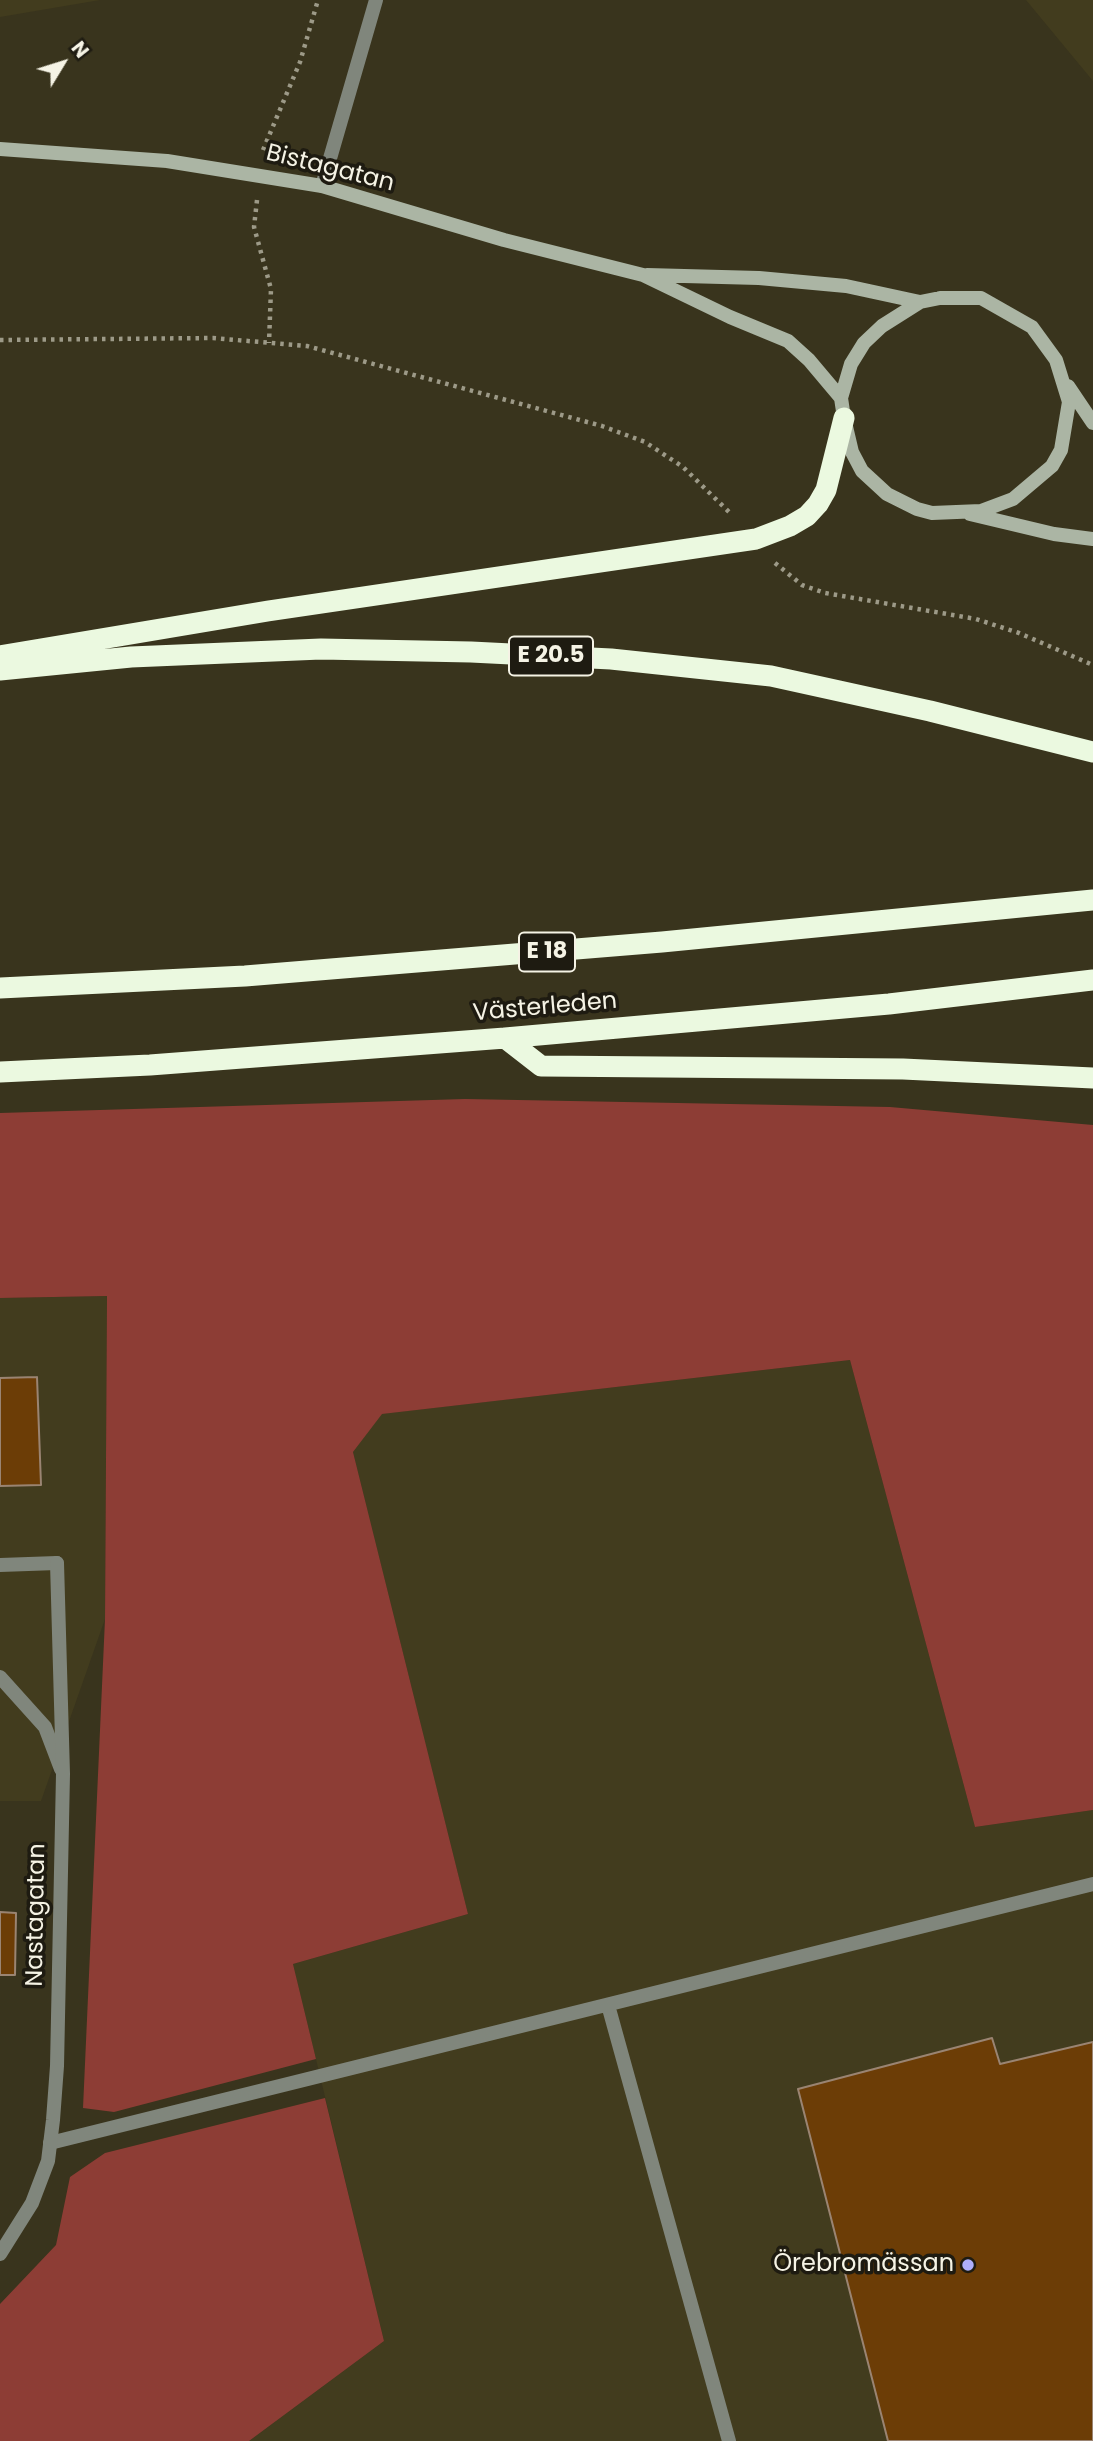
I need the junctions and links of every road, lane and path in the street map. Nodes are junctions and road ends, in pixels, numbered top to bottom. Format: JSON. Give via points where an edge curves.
{"nodes":[{"id":1,"x":376,"y":0,"type":"edge"},
{"id":2,"x":0,"y":149,"type":"edge"},
{"id":3,"x":322,"y":186,"type":"junction"},
{"id":4,"x":643,"y":275,"type":"junction"},
{"id":5,"x":920,"y":302,"type":"junction"},
{"id":6,"x":0,"y":340,"type":"edge"},
{"id":7,"x":1062,"y":377,"type":"junction"},
{"id":8,"x":842,"y":408,"type":"junction"},
{"id":9,"x":1093,"y":423,"type":"edge"},
{"id":10,"x":965,"y":513,"type":"junction"},
{"id":11,"x":731,"y":514,"type":"dead end"},
{"id":12,"x":1093,"y":539,"type":"edge"},
{"id":13,"x":773,"y":561,"type":"dead end"},
{"id":14,"x":0,"y":656,"type":"edge"},
{"id":15,"x":1093,"y":665,"type":"edge"},
{"id":16,"x":0,"y":670,"type":"edge"},
{"id":17,"x":1093,"y":752,"type":"edge"},
{"id":18,"x":1093,"y":900,"type":"edge"},
{"id":19,"x":1093,"y":979,"type":"edge"},
{"id":20,"x":0,"y":988,"type":"edge"},
{"id":21,"x":505,"y":1038,"type":"junction"},
{"id":22,"x":0,"y":1072,"type":"edge"},
{"id":23,"x":1093,"y":1077,"type":"edge"},
{"id":24,"x":0,"y":1565,"type":"edge"},
{"id":25,"x":0,"y":1677,"type":"edge"},
{"id":26,"x":63,"y":1774,"type":"junction"},
{"id":27,"x":1093,"y":1884,"type":"edge"},
{"id":28,"x":608,"y":2005,"type":"junction"},
{"id":29,"x":50,"y":2143,"type":"junction"},
{"id":30,"x":0,"y":2254,"type":"edge"},
{"id":31,"x":729,"y":2441,"type":"edge"}],
"edges":[{"from":1,"to":3,"type":"street"},
{"from":2,"to":3,"type":"street","name":"Bistagatan","via":[[167,161]]},
{"from":3,"to":4,"type":"street","name":"Bistagatan"},
{"from":4,"to":5,"type":"street","name":"Bistagatan","via":[[809,282]]},
{"from":4,"to":8,"type":"street","name":"Bistagatan","via":[[788,341],[808,359]]},
{"from":5,"to":7,"type":"street","via":[[981,298],[1001,306],[1045,341]]},
{"from":5,"to":8,"type":"street","via":[[864,343],[851,364]]},
{"from":6,"to":11,"type":"path","via":[[213,338],[319,349],[602,426],[645,442],[683,467]]},
{"from":7,"to":9,"type":"street"},
{"from":7,"to":10,"type":"street","via":[[1068,416],[1061,450],[1052,466],[1013,499]]},
{"from":8,"to":10,"type":"street","via":[[852,452],[862,471],[887,494],[917,509]]},
{"from":8,"to":14,"type":"highway","via":[[826,490],[818,504],[790,526],[756,539]]},
{"from":10,"to":12,"type":"street"},
{"from":13,"to":15,"type":"path","via":[[802,585],[825,593],[976,619]]},
{"from":16,"to":17,"type":"highway","number":"E 20.5","via":[[131,657],[321,649],[611,659],[771,676]]},
{"from":18,"to":20,"type":"highway","number":"E 18","via":[[648,944],[245,976]]},
{"from":19,"to":21,"type":"highway","name":"Västerleden","via":[[888,1004]]},
{"from":21,"to":22,"type":"highway","name":"Västerleden"},
{"from":21,"to":23,"type":"highway","via":[[541,1066],[903,1069]]},
{"from":24,"to":26,"type":"street","name":"Nastagatan","via":[[57,1563]]},
{"from":25,"to":26,"type":"street","via":[[46,1727]]},
{"from":26,"to":29,"type":"street","name":"Nastagatan","via":[[57,2066]]},
{"from":27,"to":28,"type":"street"},
{"from":28,"to":29,"type":"street"},
{"from":28,"to":31,"type":"street"},
{"from":29,"to":30,"type":"street","name":"Nastagatan","via":[[32,2203]]}]}
